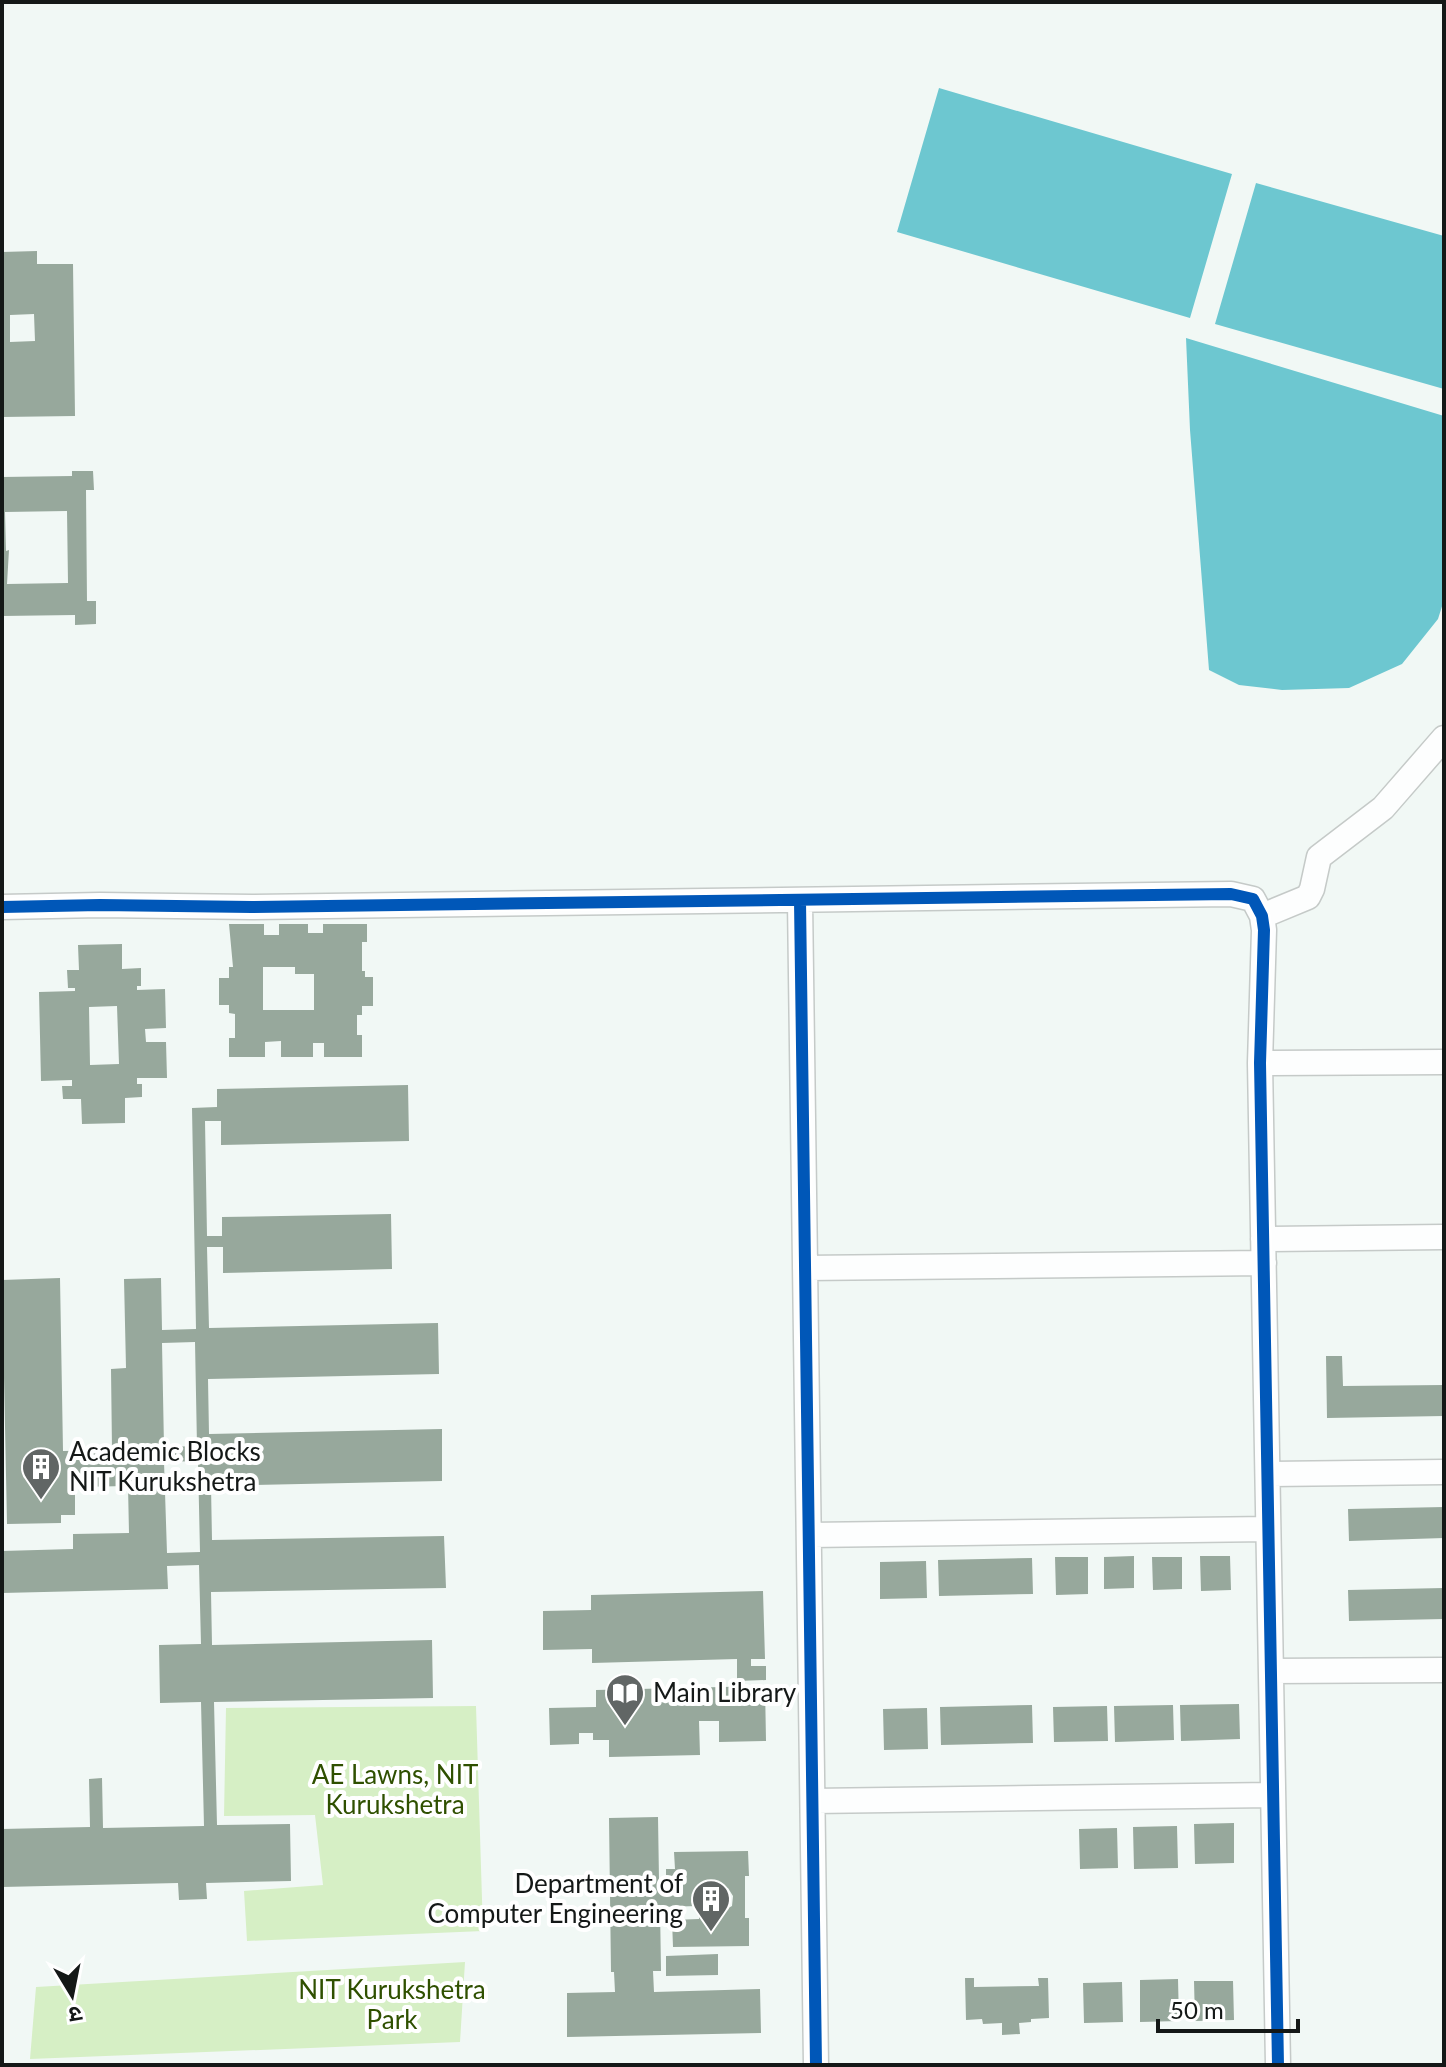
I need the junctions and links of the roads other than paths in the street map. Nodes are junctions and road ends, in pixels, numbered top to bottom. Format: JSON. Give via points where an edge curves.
{"nodes":[{"id":1,"x":1444,"y":738,"type":"edge"},
{"id":2,"x":800,"y":901,"type":"junction"},
{"id":3,"x":2,"y":907,"type":"edge"},
{"id":4,"x":1262,"y":916,"type":"junction"},
{"id":5,"x":1444,"y":1062,"type":"edge"},
{"id":6,"x":1260,"y":1063,"type":"junction"},
{"id":7,"x":1444,"y":1237,"type":"edge"},
{"id":8,"x":1264,"y":1251,"type":"junction"},
{"id":9,"x":805,"y":1268,"type":"junction"},
{"id":10,"x":1444,"y":1472,"type":"edge"},
{"id":11,"x":1268,"y":1474,"type":"junction"},
{"id":12,"x":1268,"y":1529,"type":"junction"},
{"id":13,"x":809,"y":1535,"type":"junction"},
{"id":14,"x":1444,"y":1670,"type":"edge"},
{"id":15,"x":1271,"y":1671,"type":"junction"},
{"id":16,"x":1273,"y":1795,"type":"junction"},
{"id":17,"x":813,"y":1801,"type":"junction"},
{"id":18,"x":816,"y":2065,"type":"edge"},
{"id":19,"x":1278,"y":2065,"type":"edge"}],
"edges":[{"from":1,"to":4,"type":"street","via":[[1383,808],[1325,850],[1301,901]]},
{"from":2,"to":3,"type":"street"},
{"from":2,"to":4,"type":"street","via":[[1231,894],[1253,899]]},
{"from":2,"to":9,"type":"street"},
{"from":4,"to":6,"type":"street"},
{"from":5,"to":6,"type":"street"},
{"from":6,"to":8,"type":"street"},
{"from":7,"to":8,"type":"street"},
{"from":8,"to":9,"type":"street"},
{"from":8,"to":11,"type":"street"},
{"from":9,"to":13,"type":"street"},
{"from":10,"to":11,"type":"street"},
{"from":11,"to":12,"type":"street"},
{"from":12,"to":13,"type":"street"},
{"from":12,"to":15,"type":"street"},
{"from":13,"to":17,"type":"street"},
{"from":14,"to":15,"type":"street"},
{"from":15,"to":16,"type":"street"},
{"from":16,"to":17,"type":"street"},
{"from":16,"to":19,"type":"street"},
{"from":17,"to":18,"type":"street"}]}
